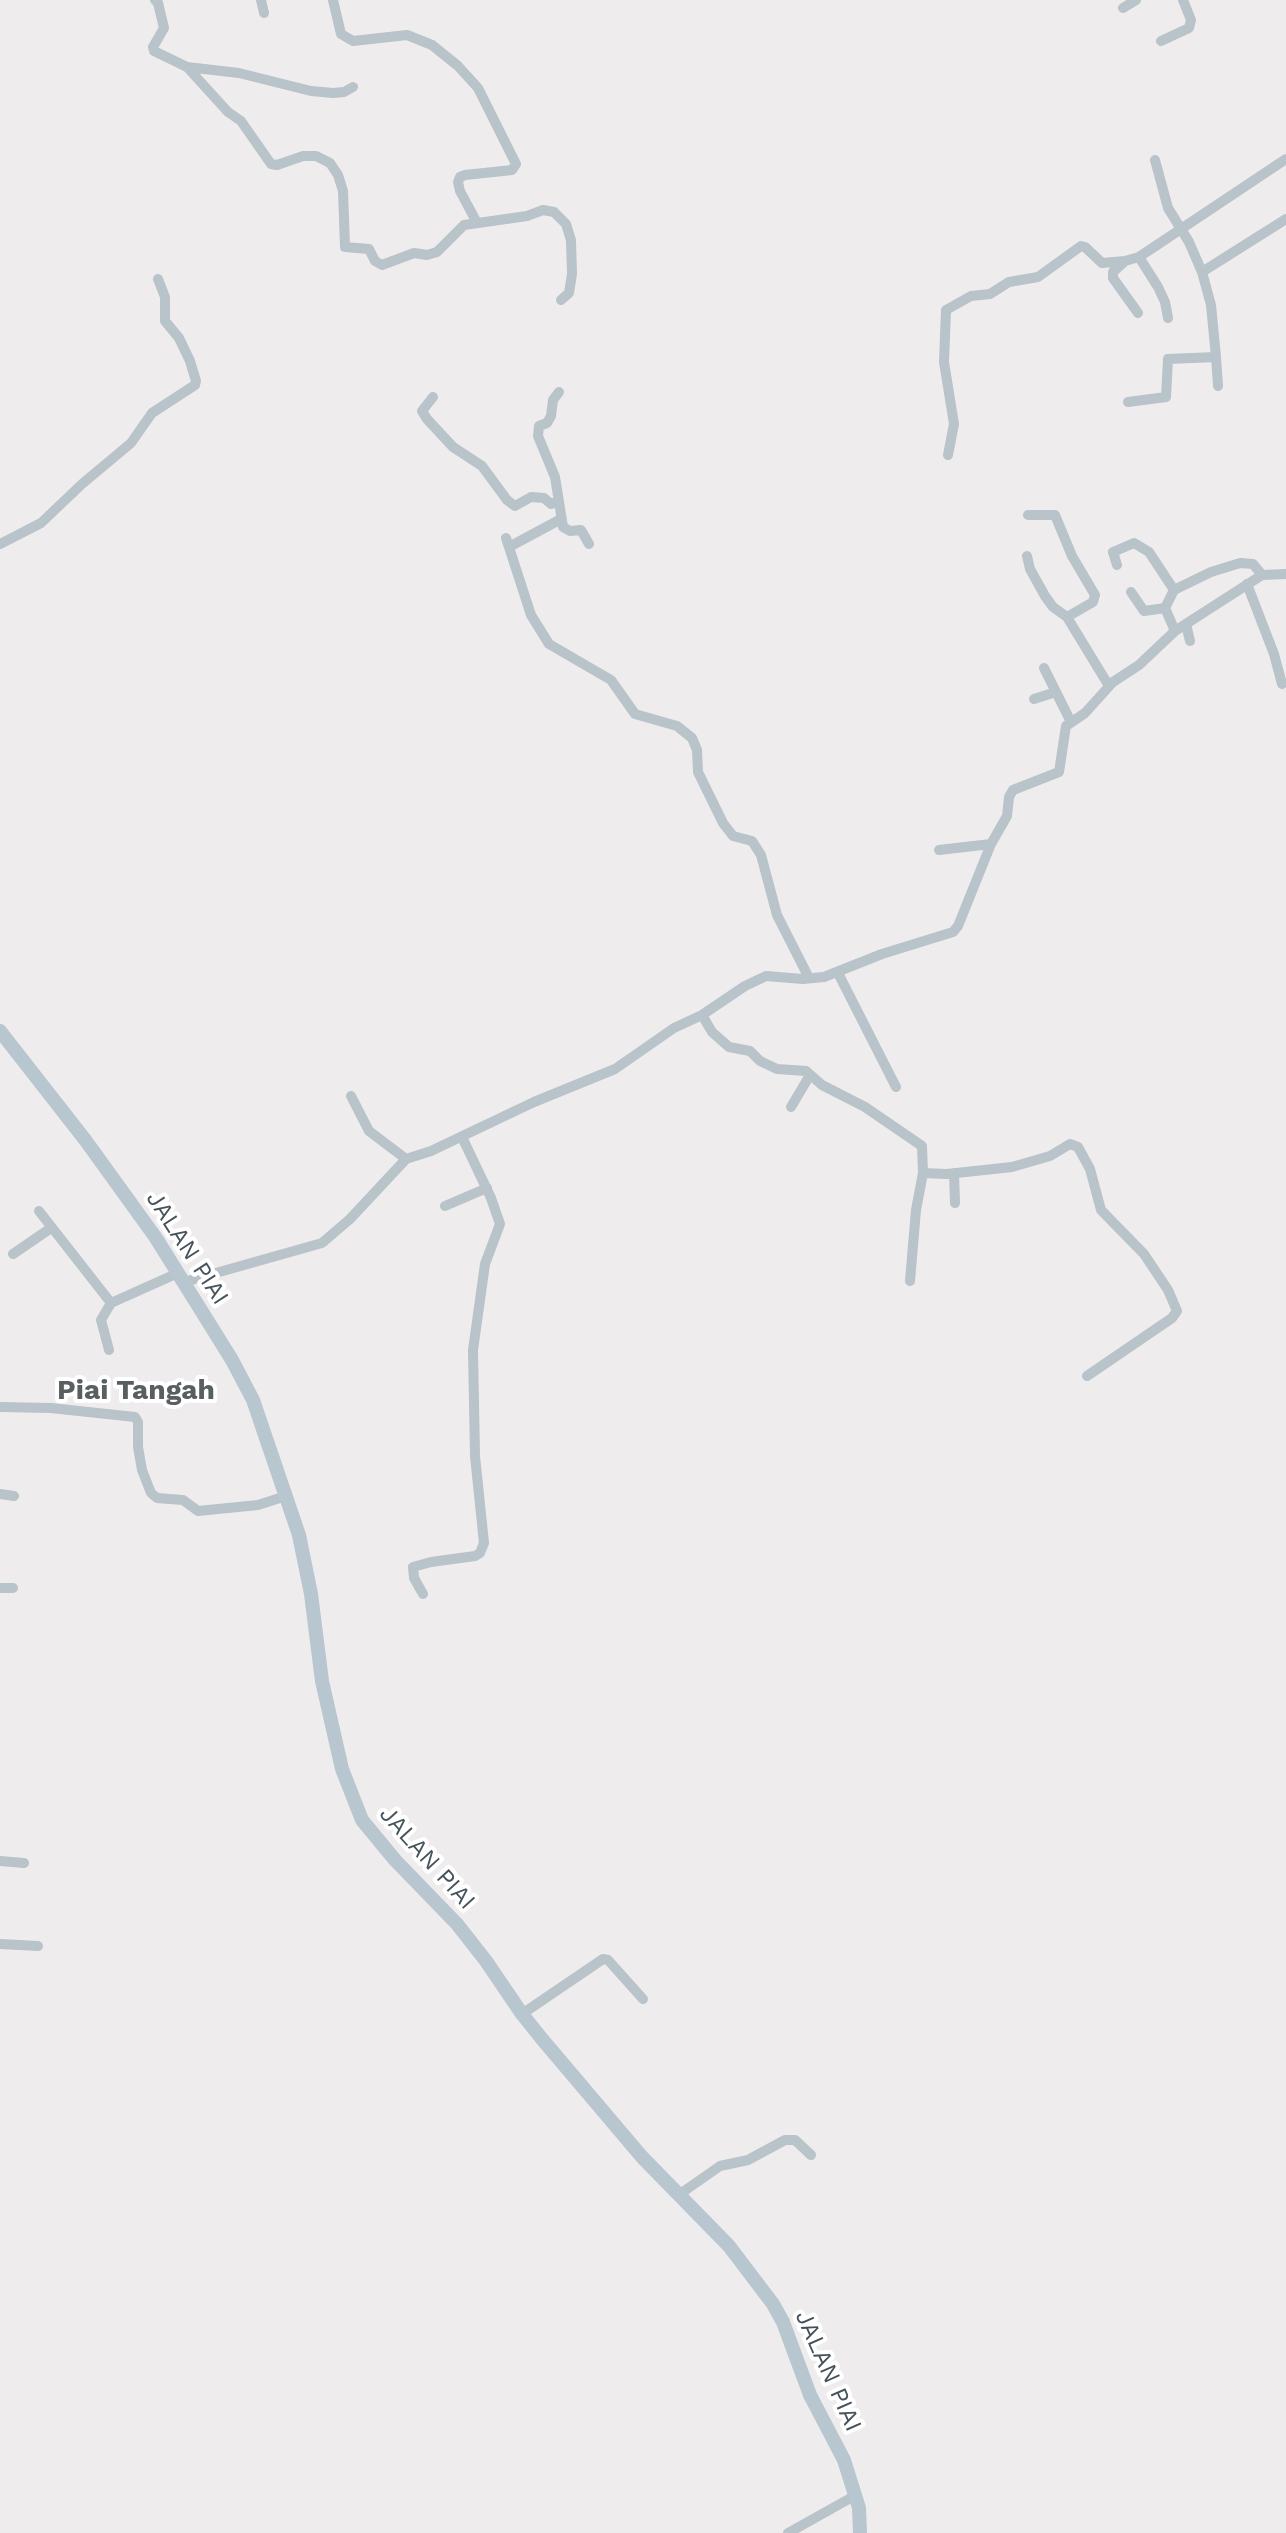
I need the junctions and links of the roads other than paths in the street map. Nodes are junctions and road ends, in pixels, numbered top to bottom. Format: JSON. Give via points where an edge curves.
{"nodes":[{"id":1,"x":155,"y":0,"type":"edge"},
{"id":2,"x":261,"y":0,"type":"edge"},
{"id":3,"x":333,"y":0,"type":"edge"},
{"id":4,"x":1136,"y":0,"type":"edge"},
{"id":5,"x":1183,"y":0,"type":"edge"},
{"id":6,"x":1123,"y":8,"type":"dead end"},
{"id":7,"x":264,"y":13,"type":"dead end"},
{"id":8,"x":1161,"y":41,"type":"dead end"},
{"id":9,"x":187,"y":67,"type":"junction"},
{"id":10,"x":353,"y":87,"type":"dead end"},
{"id":11,"x":1155,"y":160,"type":"dead end"},
{"id":12,"x":1284,"y":165,"type":"edge"},
{"id":13,"x":1286,"y":219,"type":"edge"},
{"id":14,"x":476,"y":221,"type":"junction"},
{"id":15,"x":1180,"y":229,"type":"junction"},
{"id":16,"x":1139,"y":257,"type":"junction"},
{"id":17,"x":1125,"y":261,"type":"junction"},
{"id":18,"x":1202,"y":272,"type":"junction"},
{"id":19,"x":158,"y":279,"type":"dead end"},
{"id":20,"x":561,"y":300,"type":"dead end"},
{"id":21,"x":1138,"y":313,"type":"dead end"},
{"id":22,"x":1168,"y":318,"type":"dead end"},
{"id":23,"x":1216,"y":357,"type":"junction"},
{"id":24,"x":1218,"y":386,"type":"dead end"},
{"id":25,"x":559,"y":392,"type":"dead end"},
{"id":26,"x":433,"y":397,"type":"dead end"},
{"id":27,"x":1128,"y":402,"type":"dead end"},
{"id":28,"x":948,"y":455,"type":"dead end"},
{"id":29,"x":559,"y":501,"type":"junction"},
{"id":30,"x":1028,"y":515,"type":"dead end"},
{"id":31,"x":561,"y":519,"type":"junction"},
{"id":32,"x":0,"y":544,"type":"edge"},
{"id":33,"x":589,"y":544,"type":"dead end"},
{"id":34,"x":1027,"y":556,"type":"dead end"},
{"id":35,"x":1117,"y":565,"type":"dead end"},
{"id":36,"x":1286,"y":574,"type":"edge"},
{"id":37,"x":1262,"y":575,"type":"junction"},
{"id":38,"x":1247,"y":584,"type":"junction"},
{"id":39,"x":1174,"y":590,"type":"junction"},
{"id":40,"x":1131,"y":592,"type":"dead end"},
{"id":41,"x":1165,"y":608,"type":"junction"},
{"id":42,"x":1067,"y":617,"type":"junction"},
{"id":43,"x":1186,"y":624,"type":"junction"},
{"id":44,"x":1175,"y":631,"type":"junction"},
{"id":45,"x":1190,"y":641,"type":"dead end"},
{"id":46,"x":1044,"y":668,"type":"dead end"},
{"id":47,"x":1282,"y":684,"type":"dead end"},
{"id":48,"x":1109,"y":686,"type":"junction"},
{"id":49,"x":1056,"y":692,"type":"junction"},
{"id":50,"x":1034,"y":699,"type":"dead end"},
{"id":51,"x":1071,"y":722,"type":"junction"},
{"id":52,"x":991,"y":844,"type":"junction"},
{"id":53,"x":939,"y":850,"type":"dead end"},
{"id":54,"x":838,"y":973,"type":"junction"},
{"id":55,"x":809,"y":978,"type":"junction"},
{"id":56,"x":702,"y":1015,"type":"junction"},
{"id":57,"x":0,"y":1031,"type":"edge"},
{"id":58,"x":810,"y":1075,"type":"junction"},
{"id":59,"x":896,"y":1087,"type":"dead end"},
{"id":60,"x":351,"y":1096,"type":"dead end"},
{"id":61,"x":791,"y":1107,"type":"dead end"},
{"id":62,"x":462,"y":1137,"type":"junction"},
{"id":63,"x":406,"y":1159,"type":"junction"},
{"id":64,"x":923,"y":1173,"type":"junction"},
{"id":65,"x":954,"y":1173,"type":"junction"},
{"id":66,"x":487,"y":1188,"type":"junction"},
{"id":67,"x":955,"y":1203,"type":"dead end"},
{"id":68,"x":445,"y":1206,"type":"dead end"},
{"id":69,"x":39,"y":1211,"type":"dead end"},
{"id":70,"x":51,"y":1228,"type":"junction"},
{"id":71,"x":13,"y":1254,"type":"dead end"},
{"id":72,"x":181,"y":1278,"type":"junction"},
{"id":73,"x":910,"y":1281,"type":"dead end"},
{"id":74,"x":111,"y":1303,"type":"junction"},
{"id":75,"x":109,"y":1350,"type":"dead end"},
{"id":76,"x":1087,"y":1376,"type":"dead end"},
{"id":77,"x":0,"y":1407,"type":"edge"},
{"id":78,"x":0,"y":1494,"type":"edge"},
{"id":79,"x":14,"y":1496,"type":"dead end"},
{"id":80,"x":286,"y":1496,"type":"junction"},
{"id":81,"x":0,"y":1588,"type":"edge"},
{"id":82,"x":13,"y":1588,"type":"dead end"},
{"id":83,"x":423,"y":1594,"type":"dead end"},
{"id":84,"x":0,"y":1861,"type":"edge"},
{"id":85,"x":24,"y":1863,"type":"dead end"},
{"id":86,"x":0,"y":1944,"type":"edge"},
{"id":87,"x":38,"y":1946,"type":"dead end"},
{"id":88,"x":643,"y":1999,"type":"dead end"},
{"id":89,"x":522,"y":2014,"type":"junction"},
{"id":90,"x":811,"y":2155,"type":"dead end"},
{"id":91,"x":680,"y":2194,"type":"junction"},
{"id":92,"x":856,"y":2495,"type":"junction"},
{"id":93,"x":788,"y":2533,"type":"edge"},
{"id":94,"x":860,"y":2533,"type":"edge"}],
"edges":[{"from":1,"to":9,"type":"street","via":[[164,28],[154,51]]},
{"from":2,"to":7,"type":"street"},
{"from":3,"to":14,"type":"street","via":[[341,34],[353,41],[407,35],[432,45],[478,88],[516,164],[512,170],[460,177],[460,191]]},
{"from":4,"to":6,"type":"street"},
{"from":5,"to":8,"type":"street","via":[[1189,28]]},
{"from":9,"to":10,"type":"street","via":[[311,91],[344,92]]},
{"from":9,"to":14,"type":"street","via":[[241,121],[271,164],[303,156],[330,163],[343,191],[346,248],[369,249],[382,265],[414,253],[437,252],[458,229]]},
{"from":11,"to":15,"type":"street","via":[[1168,208]]},
{"from":12,"to":15,"type":"street"},
{"from":13,"to":18,"type":"street"},
{"from":14,"to":20,"type":"street","via":[[543,210],[559,216],[571,240],[572,274],[569,293]]},
{"from":15,"to":16,"type":"street"},
{"from":15,"to":18,"type":"street"},
{"from":16,"to":17,"type":"street"},
{"from":16,"to":22,"type":"street","via":[[1158,287]]},
{"from":17,"to":21,"type":"street","via":[[1113,278]]},
{"from":17,"to":28,"type":"street","via":[[1100,262],[1081,246],[1038,277],[1009,282],[946,310],[944,362],[954,424]]},
{"from":18,"to":23,"type":"street"},
{"from":19,"to":32,"type":"street","via":[[165,321],[190,361],[195,385],[152,413],[120,453],[41,523]]},
{"from":23,"to":24,"type":"street"},
{"from":23,"to":27,"type":"street","via":[[1168,359],[1166,397]]},
{"from":25,"to":29,"type":"street","via":[[538,436],[553,468]]},
{"from":26,"to":29,"type":"street","via":[[422,411],[427,419],[453,447],[482,466],[507,500],[515,506],[531,497],[551,504]]},
{"from":29,"to":31,"type":"street"},
{"from":30,"to":42,"type":"street","via":[[1055,515],[1095,595],[1093,602]]},
{"from":31,"to":33,"type":"street","via":[[570,531],[581,530]]},
{"from":31,"to":55,"type":"street","via":[[508,542],[536,625],[549,644],[611,680],[635,714],[677,726],[692,738],[698,772],[723,823],[733,836],[752,841],[761,855],[777,915]]},
{"from":34,"to":42,"type":"street","via":[[1050,603]]},
{"from":35,"to":39,"type":"street","via":[[1113,552],[1134,543],[1149,552]]},
{"from":36,"to":37,"type":"street"},
{"from":37,"to":38,"type":"street"},
{"from":37,"to":39,"type":"street","via":[[1253,564],[1240,563]]},
{"from":38,"to":43,"type":"street"},
{"from":38,"to":47,"type":"street"},
{"from":39,"to":41,"type":"street"},
{"from":40,"to":41,"type":"street","via":[[1144,611]]},
{"from":41,"to":44,"type":"street"},
{"from":42,"to":48,"type":"street"},
{"from":43,"to":44,"type":"street"},
{"from":43,"to":45,"type":"street"},
{"from":44,"to":48,"type":"street"},
{"from":46,"to":49,"type":"street"},
{"from":48,"to":51,"type":"street"},
{"from":49,"to":50,"type":"street"},
{"from":49,"to":51,"type":"street"},
{"from":51,"to":52,"type":"street","via":[[1064,733],[1059,772],[1013,790],[1007,816]]},
{"from":52,"to":53,"type":"street"},
{"from":52,"to":54,"type":"street","via":[[953,932]]},
{"from":54,"to":55,"type":"street"},
{"from":54,"to":59,"type":"street"},
{"from":55,"to":56,"type":"street","via":[[766,976]]},
{"from":56,"to":58,"type":"street","via":[[729,1047],[750,1051],[777,1069]]},
{"from":56,"to":62,"type":"street","via":[[615,1069]]},
{"from":57,"to":72,"type":"street","name":"JALAN PIAI","via":[[86,1141]]},
{"from":58,"to":61,"type":"street"},
{"from":58,"to":64,"type":"street","via":[[918,1141],[924,1150]]},
{"from":60,"to":63,"type":"street","via":[[369,1131]]},
{"from":62,"to":63,"type":"street"},
{"from":62,"to":66,"type":"street"},
{"from":63,"to":72,"type":"street","via":[[322,1243]]},
{"from":64,"to":65,"type":"street"},
{"from":64,"to":73,"type":"street"},
{"from":65,"to":67,"type":"street"},
{"from":65,"to":76,"type":"street","via":[[1030,1163],[1070,1144],[1084,1154],[1101,1210],[1144,1254],[1177,1311]]},
{"from":66,"to":68,"type":"street"},
{"from":66,"to":83,"type":"street","via":[[500,1224],[485,1264],[472,1366],[484,1543],[475,1556],[413,1567]]},
{"from":69,"to":70,"type":"street"},
{"from":70,"to":71,"type":"street"},
{"from":70,"to":74,"type":"street"},
{"from":72,"to":74,"type":"street"},
{"from":72,"to":80,"type":"street","name":"JALAN PIAI","via":[[245,1383]]},
{"from":74,"to":75,"type":"street","via":[[101,1320]]},
{"from":77,"to":80,"type":"street","via":[[135,1417],[142,1470],[151,1493],[183,1500],[198,1511],[258,1505]]},
{"from":78,"to":79,"type":"street"},
{"from":80,"to":89,"type":"street","name":"JALAN PIAI","via":[[304,1557],[322,1681],[353,1803],[372,1833],[457,1924]]},
{"from":81,"to":82,"type":"street"},
{"from":84,"to":85,"type":"street"},
{"from":86,"to":87,"type":"street"},
{"from":88,"to":89,"type":"street","via":[[603,1959]]},
{"from":89,"to":91,"type":"street","name":"JALAN PIAI","via":[[642,2157]]},
{"from":90,"to":91,"type":"street","via":[[795,2140],[785,2140],[748,2160],[720,2166]]},
{"from":91,"to":92,"type":"street","name":"JALAN PIAI","via":[[773,2304]]},
{"from":92,"to":93,"type":"street"},
{"from":92,"to":94,"type":"street","name":"JALAN PIAI"}]}
